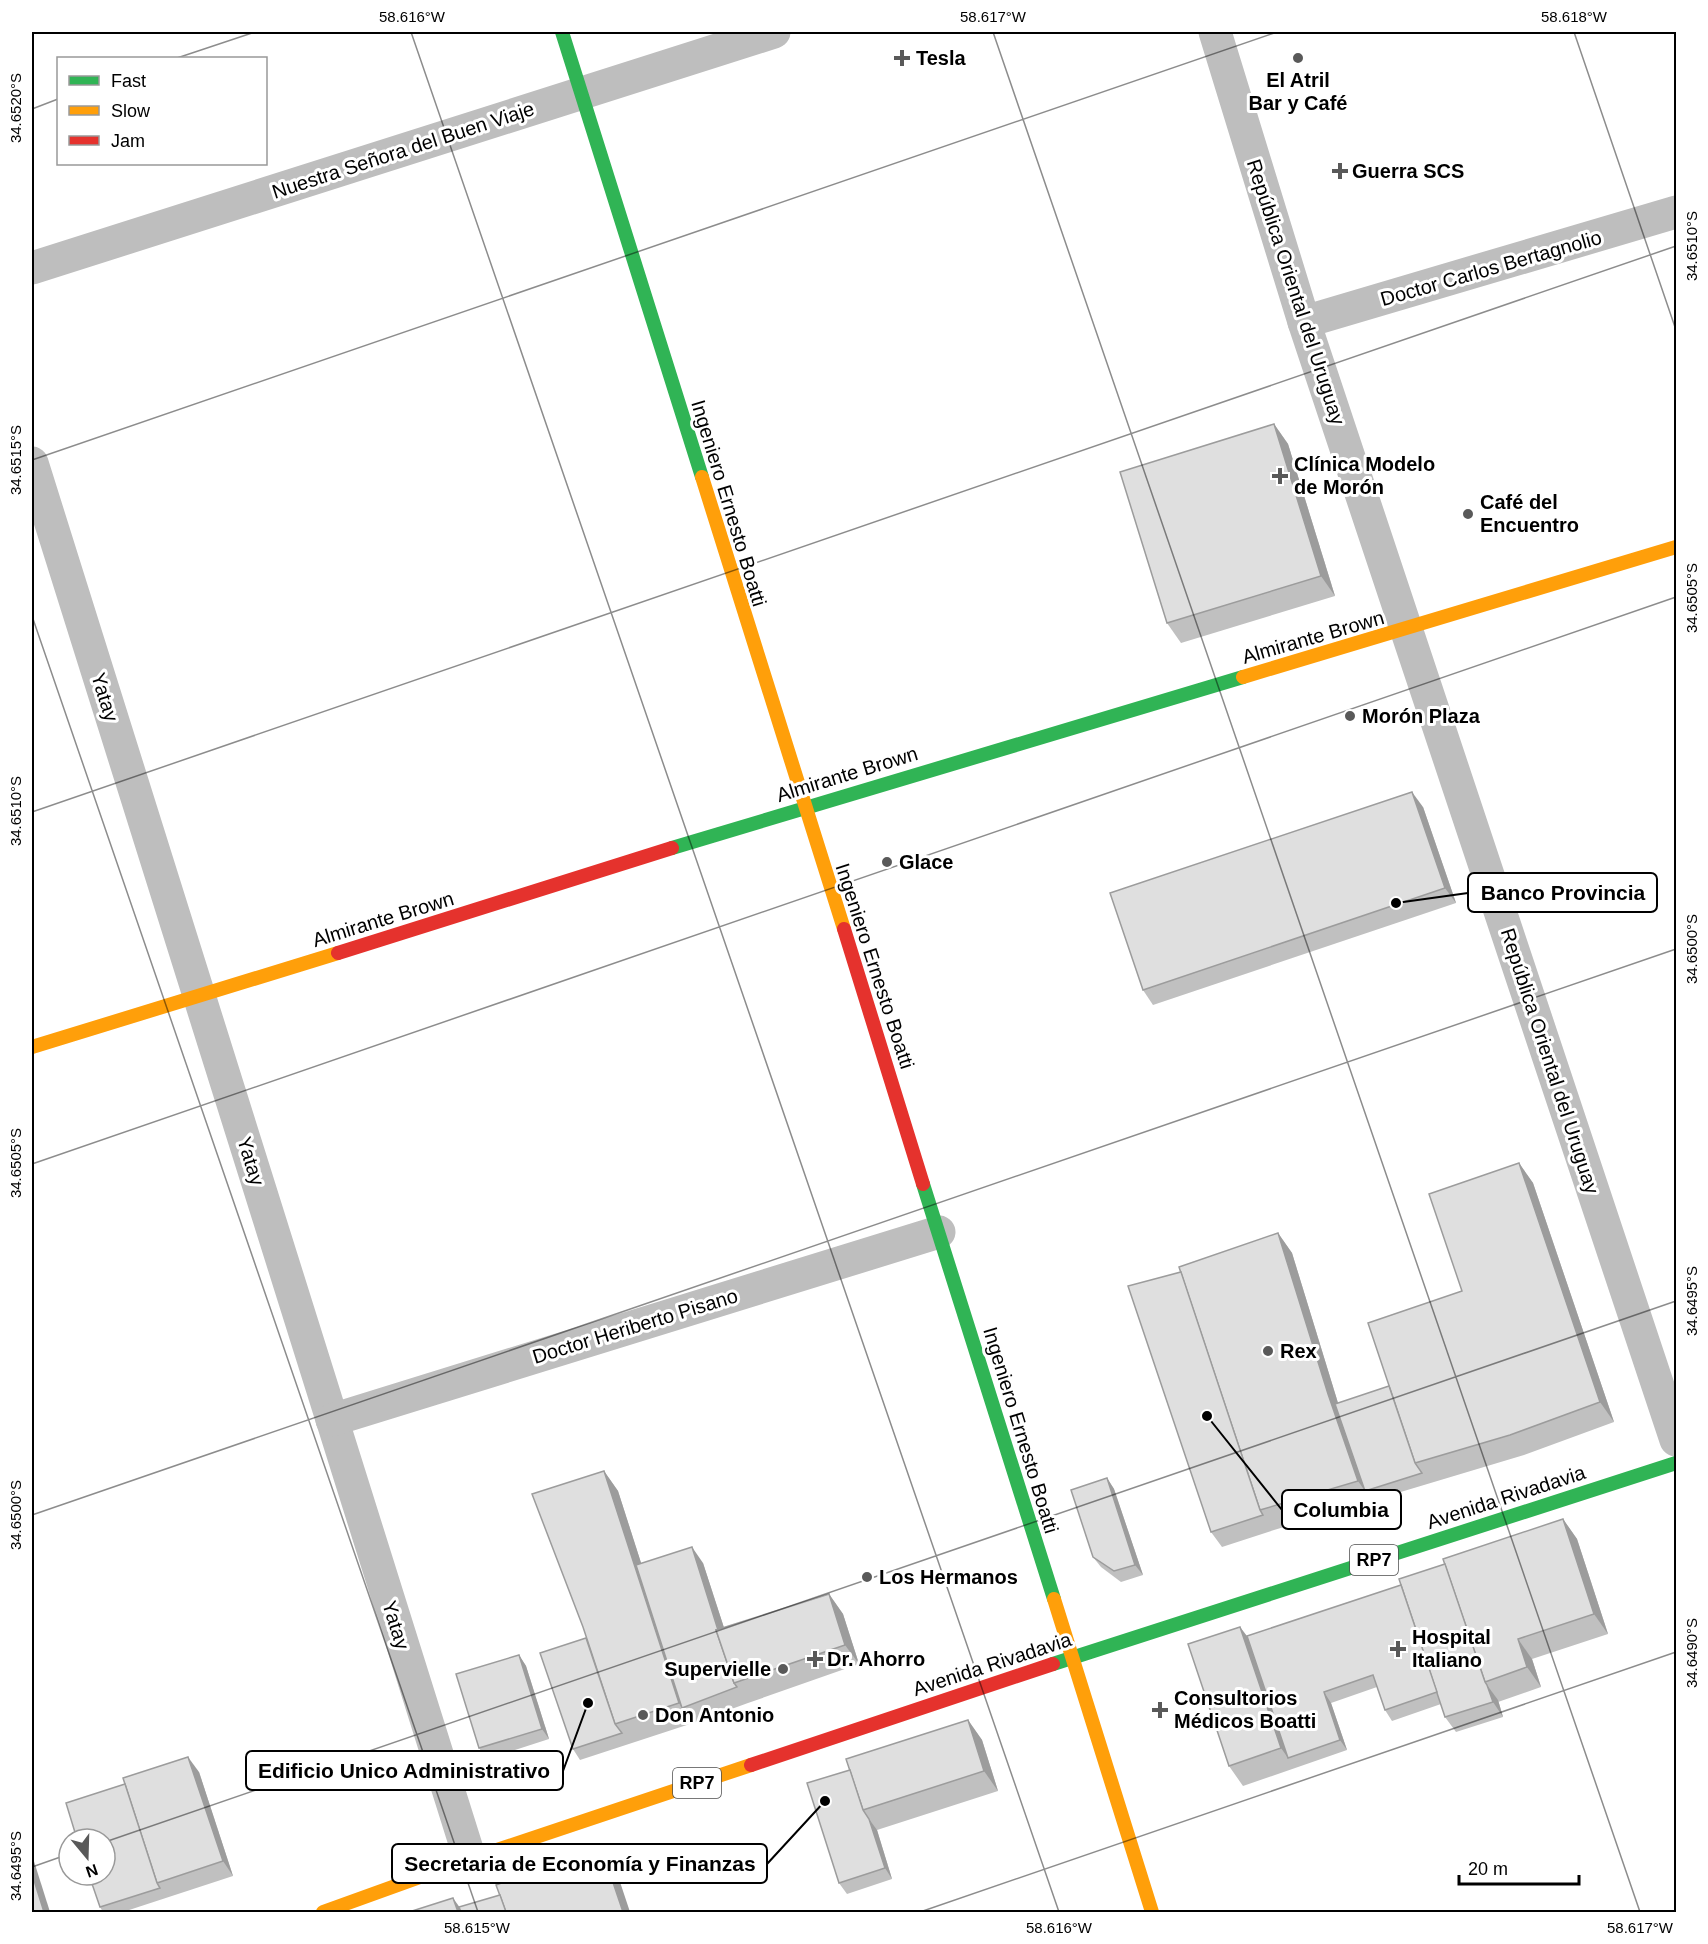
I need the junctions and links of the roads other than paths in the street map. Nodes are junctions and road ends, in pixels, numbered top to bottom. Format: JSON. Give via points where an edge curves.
{"nodes":[{"id":1,"x":562,"y":32,"type":"edge"},
{"id":2,"x":774,"y":32,"type":"edge"},
{"id":3,"x":1215,"y":32,"type":"edge"},
{"id":4,"x":581,"y":93,"type":"junction"},
{"id":5,"x":1677,"y":212,"type":"edge"},
{"id":6,"x":32,"y":268,"type":"edge"},
{"id":7,"x":1304,"y":322,"type":"junction"},
{"id":8,"x":32,"y":463,"type":"edge"},
{"id":9,"x":1677,"y":547,"type":"edge"},
{"id":10,"x":1406,"y":630,"type":"junction"},
{"id":11,"x":804,"y":808,"type":"junction"},
{"id":12,"x":200,"y":997,"type":"junction"},
{"id":13,"x":32,"y":1047,"type":"edge"},
{"id":14,"x":939,"y":1232,"type":"junction"},
{"id":15,"x":332,"y":1420,"type":"junction"},
{"id":16,"x":1677,"y":1440,"type":"edge"},
{"id":17,"x":1677,"y":1463,"type":"edge"},
{"id":18,"x":1072,"y":1658,"type":"junction"},
{"id":19,"x":470,"y":1859,"type":"junction"},
{"id":20,"x":323,"y":1912,"type":"edge"},
{"id":21,"x":1152,"y":1912,"type":"edge"}],
"edges":[{"from":1,"to":4,"type":"street","name":"Ingeniero Ernesto Boatti"},
{"from":2,"to":4,"type":"street","name":"Nuestra Señora del Buen Viaje"},
{"from":3,"to":7,"type":"street","name":"República Oriental del Uruguay"},
{"from":4,"to":6,"type":"street","name":"Nuestra Señora del Buen Viaje"},
{"from":4,"to":11,"type":"street","name":"Ingeniero Ernesto Boatti"},
{"from":5,"to":7,"type":"street","name":"Doctor Carlos Bertagnolio"},
{"from":7,"to":10,"type":"street","name":"República Oriental del Uruguay"},
{"from":8,"to":12,"type":"street","name":"Yatay"},
{"from":9,"to":10,"type":"street","name":"Almirante Brown"},
{"from":10,"to":11,"type":"street","name":"Almirante Brown"},
{"from":10,"to":16,"type":"street","name":"República Oriental del Uruguay"},
{"from":11,"to":12,"type":"street","name":"Almirante Brown"},
{"from":11,"to":14,"type":"street","name":"Ingeniero Ernesto Boatti"},
{"from":12,"to":13,"type":"street","name":"Almirante Brown"},
{"from":12,"to":15,"type":"street","name":"Yatay"},
{"from":14,"to":15,"type":"street","name":"Doctor Heriberto Pisano"},
{"from":14,"to":18,"type":"street","name":"Ingeniero Ernesto Boatti"},
{"from":15,"to":19,"type":"street","name":"Yatay"},
{"from":17,"to":18,"type":"street","name":"Avenida Rivadavia","number":"RP7"},
{"from":18,"to":19,"type":"street","name":"Avenida Rivadavia","number":"RP7"},
{"from":18,"to":21,"type":"street","name":"Ingeniero Ernesto Boatti"},
{"from":19,"to":20,"type":"street","name":"Avenida Rivadavia","number":"RP7"}]}
